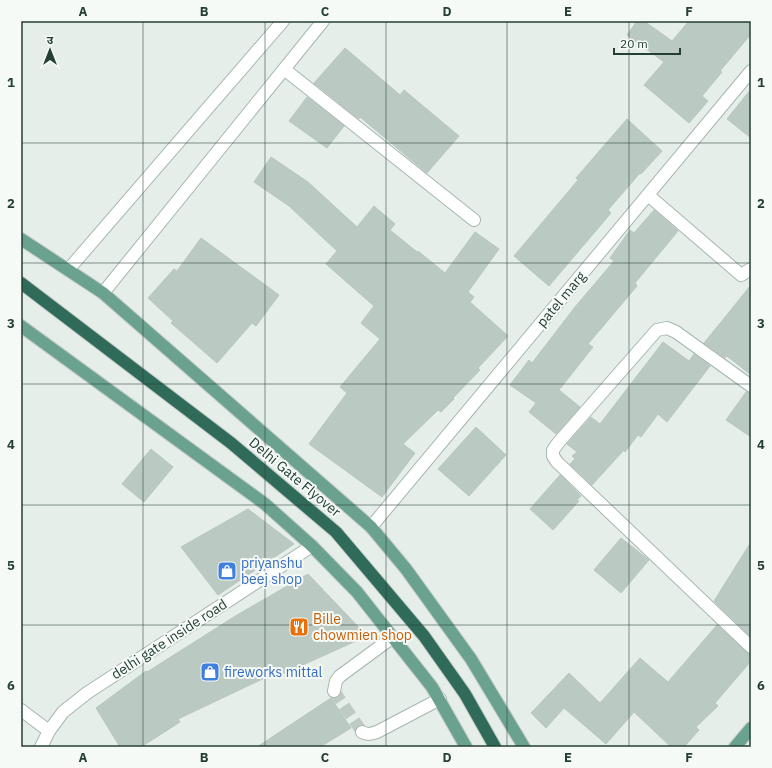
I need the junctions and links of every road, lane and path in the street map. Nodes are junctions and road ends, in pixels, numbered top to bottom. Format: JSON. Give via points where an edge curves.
{"nodes":[{"id":1,"x":283,"y":21,"type":"edge"},
{"id":2,"x":323,"y":21,"type":"edge"},
{"id":3,"x":284,"y":69,"type":"junction"},
{"id":4,"x":751,"y":71,"type":"edge"},
{"id":5,"x":648,"y":195,"type":"junction"},
{"id":6,"x":474,"y":220,"type":"dead end"},
{"id":7,"x":21,"y":239,"type":"edge"},
{"id":8,"x":751,"y":269,"type":"edge"},
{"id":9,"x":68,"y":270,"type":"junction"},
{"id":10,"x":21,"y":283,"type":"edge"},
{"id":11,"x":103,"y":293,"type":"junction"},
{"id":12,"x":21,"y":326,"type":"edge"},
{"id":13,"x":751,"y":386,"type":"edge"},
{"id":14,"x":371,"y":527,"type":"junction"},
{"id":15,"x":312,"y":546,"type":"junction"},
{"id":16,"x":393,"y":637,"type":"junction"},
{"id":17,"x":751,"y":647,"type":"edge"},
{"id":18,"x":334,"y":691,"type":"dead end"},
{"id":19,"x":440,"y":699,"type":"junction"},
{"id":20,"x":21,"y":710,"type":"edge"},
{"id":21,"x":751,"y":728,"type":"edge"},
{"id":22,"x":49,"y":731,"type":"junction"},
{"id":23,"x":362,"y":732,"type":"dead end"},
{"id":24,"x":41,"y":747,"type":"edge"},
{"id":25,"x":466,"y":747,"type":"edge"},
{"id":26,"x":495,"y":747,"type":"edge"},
{"id":27,"x":524,"y":747,"type":"edge"},
{"id":28,"x":735,"y":747,"type":"edge"}],
"edges":[{"from":1,"to":9,"type":"street"},
{"from":2,"to":3,"type":"street"},
{"from":3,"to":6,"type":"street"},
{"from":3,"to":11,"type":"street"},
{"from":4,"to":5,"type":"street","name":"patel marg"},
{"from":5,"to":8,"type":"street","via":[[741,275]]},
{"from":5,"to":14,"type":"street","name":"patel marg"},
{"from":7,"to":9,"type":"main road"},
{"from":9,"to":11,"type":"main road"},
{"from":10,"to":26,"type":"highway","name":"Delhi Gate Flyover","via":[[232,443],[336,532],[424,636],[465,694]]},
{"from":11,"to":14,"type":"main road"},
{"from":12,"to":15,"type":"main road","via":[[265,504]]},
{"from":13,"to":17,"type":"street","via":[[676,332],[667,328],[657,330],[553,450],[553,456]]},
{"from":14,"to":27,"type":"main road","via":[[406,569],[471,659]]},
{"from":15,"to":16,"type":"main road","via":[[357,592]]},
{"from":15,"to":22,"type":"street","name":"delhi gate inside road","via":[[87,693],[63,712]]},
{"from":16,"to":18,"type":"street","via":[[340,676]]},
{"from":16,"to":19,"type":"main road"},
{"from":19,"to":23,"type":"street","via":[[377,732]]},
{"from":19,"to":25,"type":"main road"},
{"from":20,"to":22,"type":"street"},
{"from":21,"to":28,"type":"main road"},
{"from":22,"to":24,"type":"street","name":"delhi gate inside road"}]}
